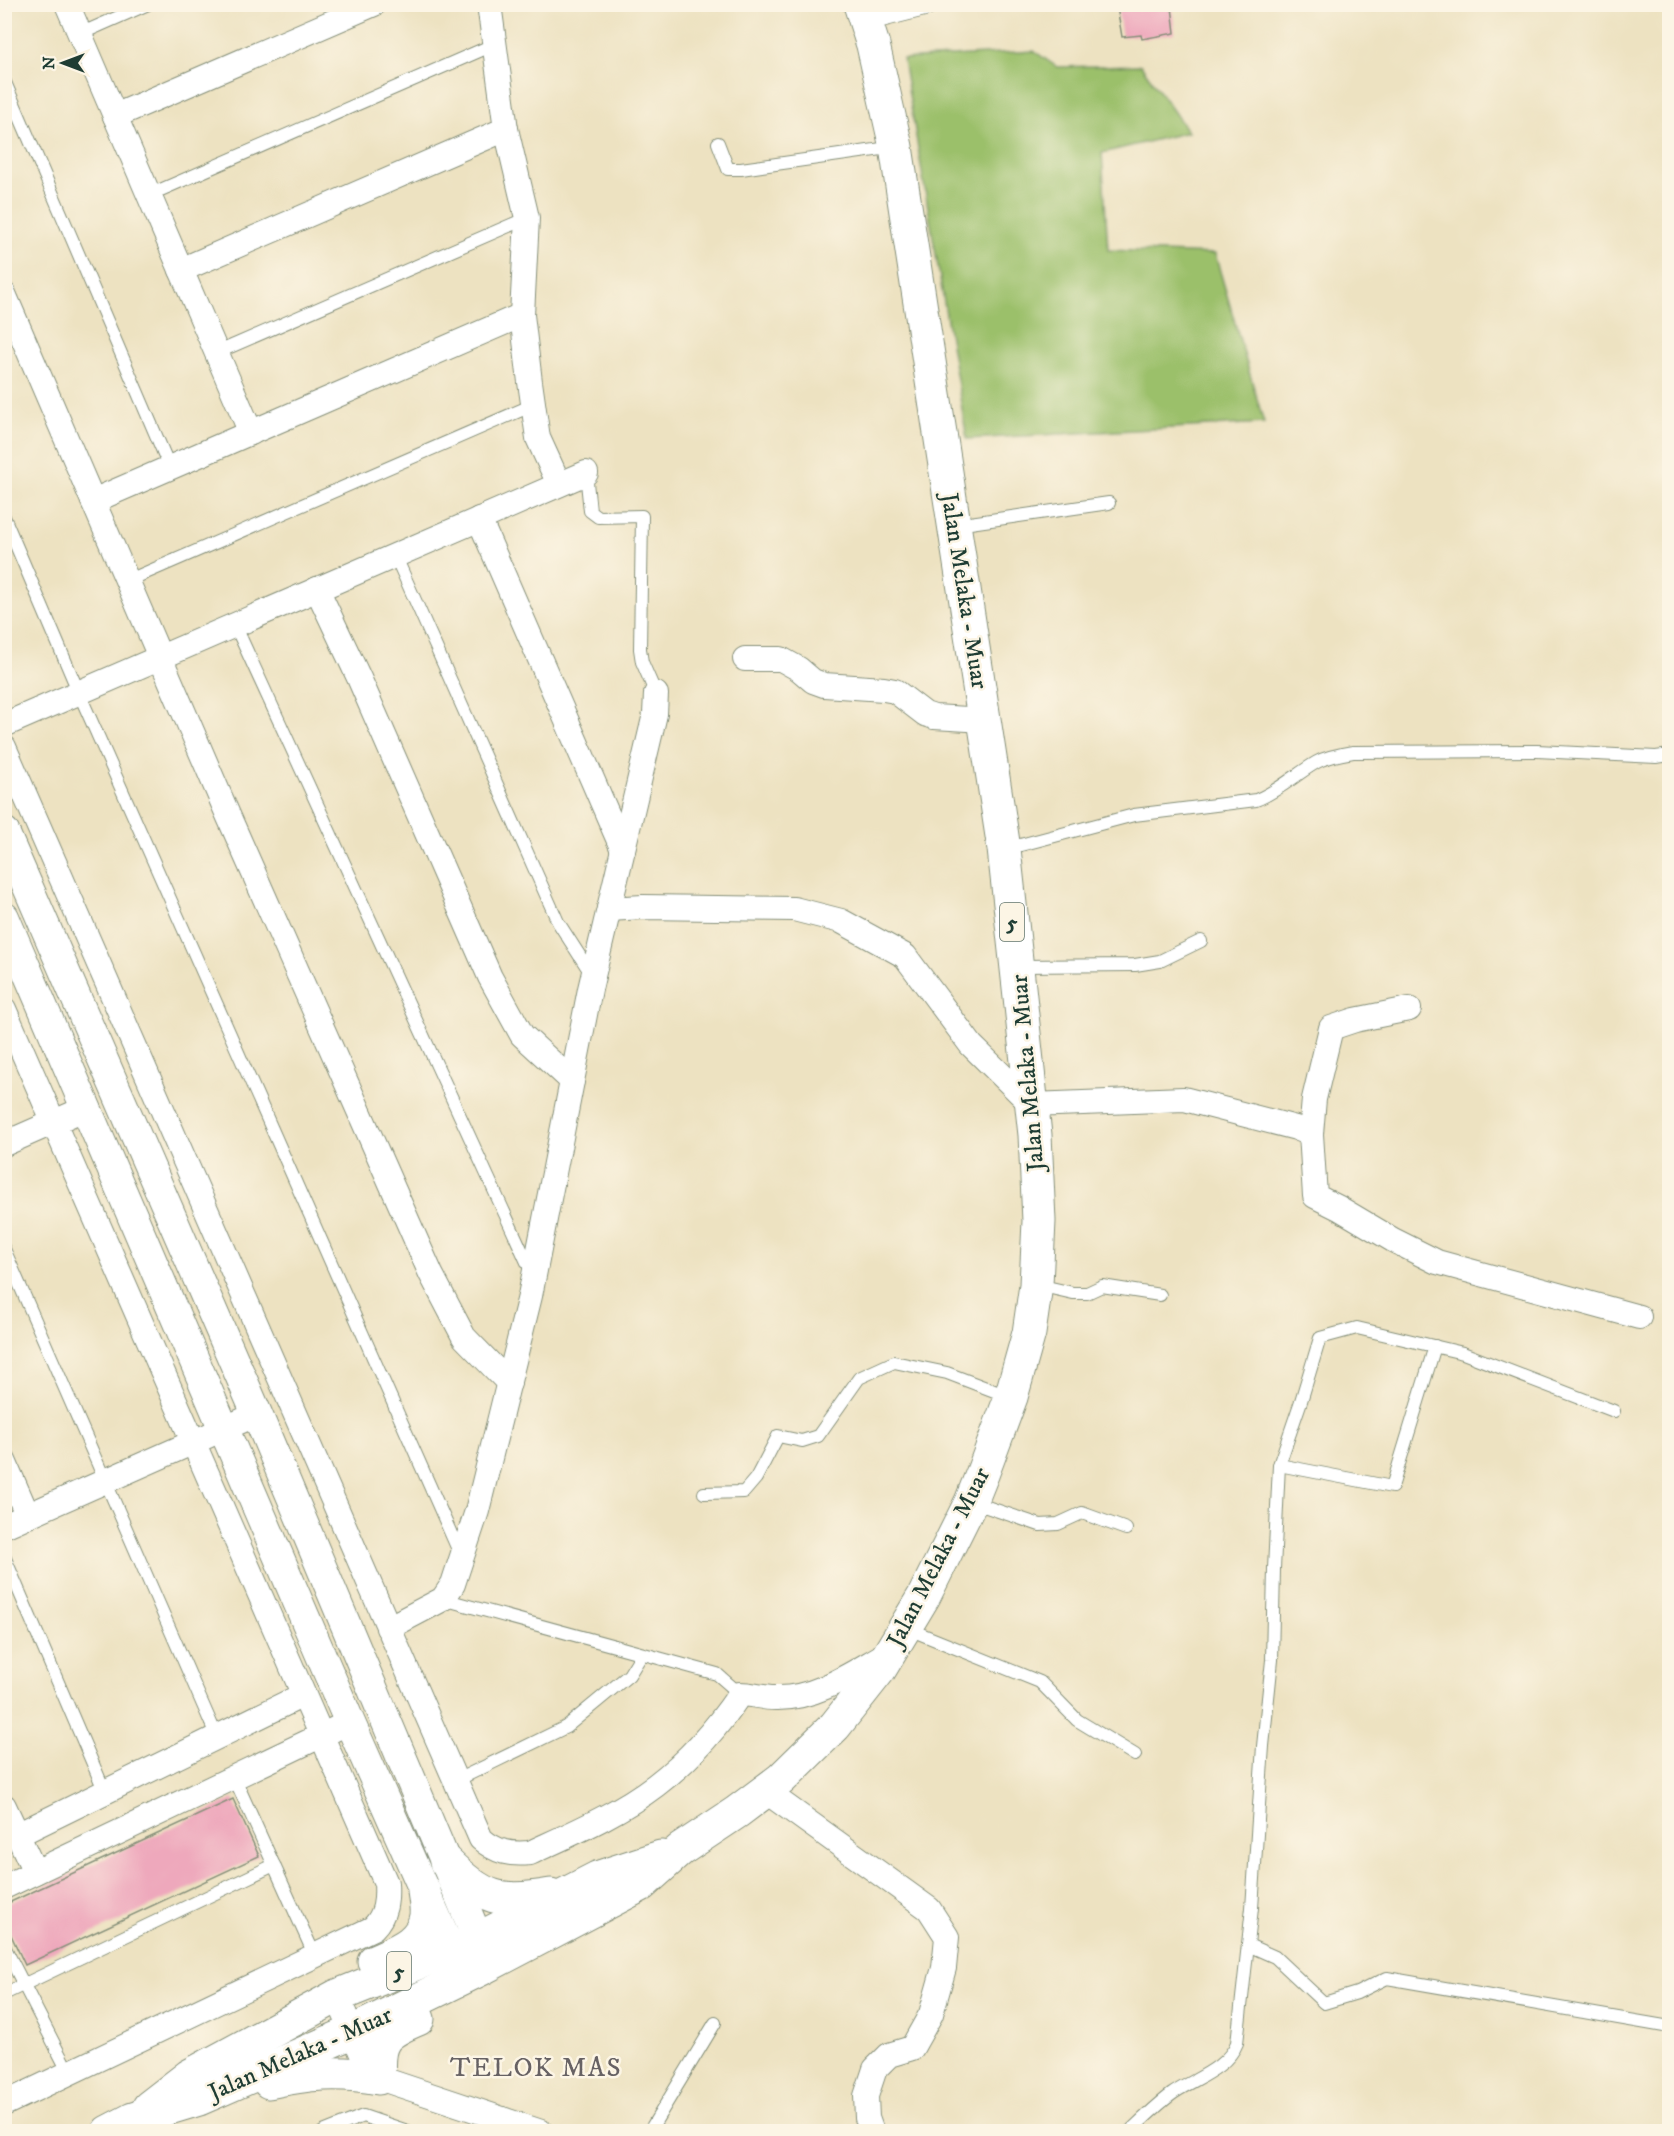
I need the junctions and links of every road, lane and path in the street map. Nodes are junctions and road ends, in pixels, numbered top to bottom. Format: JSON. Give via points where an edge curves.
{"nodes":[{"id":1,"x":67,"y":4,"type":"edge"},
{"id":2,"x":148,"y":4,"type":"edge"},
{"id":3,"x":374,"y":4,"type":"edge"},
{"id":4,"x":489,"y":4,"type":"edge"},
{"id":5,"x":924,"y":4,"type":"edge"},
{"id":6,"x":863,"y":12,"type":"edge"},
{"id":7,"x":80,"y":34,"type":"junction"},
{"id":8,"x":493,"y":45,"type":"junction"},
{"id":9,"x":4,"y":80,"type":"edge"},
{"id":10,"x":115,"y":116,"type":"junction"},
{"id":11,"x":506,"y":129,"type":"junction"},
{"id":12,"x":718,"y":143,"type":"dead end"},
{"id":13,"x":896,"y":147,"type":"junction"},
{"id":14,"x":149,"y":195,"type":"junction"},
{"id":15,"x":527,"y":218,"type":"junction"},
{"id":16,"x":181,"y":270,"type":"junction"},
{"id":17,"x":4,"y":294,"type":"edge"},
{"id":18,"x":522,"y":315,"type":"junction"},
{"id":19,"x":216,"y":353,"type":"junction"},
{"id":20,"x":533,"y":405,"type":"junction"},
{"id":21,"x":250,"y":433,"type":"junction"},
{"id":22,"x":170,"y":468,"type":"junction"},
{"id":23,"x":586,"y":473,"type":"joint"},
{"id":24,"x":559,"y":484,"type":"junction"},
{"id":25,"x":93,"y":501,"type":"junction"},
{"id":26,"x":1109,"y":503,"type":"dead end"},
{"id":27,"x":4,"y":517,"type":"edge"},
{"id":28,"x":479,"y":519,"type":"junction"},
{"id":29,"x":955,"y":525,"type":"junction"},
{"id":30,"x":395,"y":555,"type":"junction"},
{"id":31,"x":127,"y":581,"type":"junction"},
{"id":32,"x":317,"y":590,"type":"junction"},
{"id":33,"x":235,"y":625,"type":"junction"},
{"id":34,"x":160,"y":658,"type":"junction"},
{"id":35,"x":745,"y":659,"type":"dead end"},
{"id":36,"x":79,"y":693,"type":"junction"},
{"id":37,"x":656,"y":693,"type":"joint"},
{"id":38,"x":985,"y":720,"type":"junction"},
{"id":39,"x":4,"y":725,"type":"edge"},
{"id":40,"x":4,"y":747,"type":"edge"},
{"id":41,"x":1670,"y":755,"type":"edge"},
{"id":42,"x":4,"y":832,"type":"edge"},
{"id":43,"x":1004,"y":849,"type":"junction"},
{"id":44,"x":623,"y":850,"type":"junction"},
{"id":45,"x":609,"y":909,"type":"junction"},
{"id":46,"x":4,"y":917,"type":"edge"},
{"id":47,"x":1201,"y":942,"type":"dead end"},
{"id":48,"x":1017,"y":966,"type":"junction"},
{"id":49,"x":593,"y":976,"type":"junction"},
{"id":50,"x":4,"y":1008,"type":"edge"},
{"id":51,"x":1409,"y":1009,"type":"dead end"},
{"id":52,"x":572,"y":1081,"type":"junction"},
{"id":53,"x":1032,"y":1105,"type":"junction"},
{"id":54,"x":86,"y":1108,"type":"junction"},
{"id":55,"x":54,"y":1122,"type":"junction"},
{"id":56,"x":1311,"y":1134,"type":"junction"},
{"id":57,"x":4,"y":1144,"type":"edge"},
{"id":58,"x":4,"y":1249,"type":"edge"},
{"id":59,"x":534,"y":1276,"type":"junction"},
{"id":60,"x":1036,"y":1285,"type":"junction"},
{"id":61,"x":1160,"y":1295,"type":"dead end"},
{"id":62,"x":1639,"y":1317,"type":"dead end"},
{"id":63,"x":1435,"y":1346,"type":"junction"},
{"id":64,"x":509,"y":1383,"type":"junction"},
{"id":65,"x":1011,"y":1397,"type":"junction"},
{"id":66,"x":1614,"y":1411,"type":"dead end"},
{"id":67,"x":257,"y":1414,"type":"junction"},
{"id":68,"x":224,"y":1429,"type":"junction"},
{"id":69,"x":193,"y":1443,"type":"junction"},
{"id":70,"x":4,"y":1461,"type":"edge"},
{"id":71,"x":1279,"y":1465,"type":"junction"},
{"id":72,"x":105,"y":1481,"type":"junction"},
{"id":73,"x":704,"y":1492,"type":"dead end"},
{"id":74,"x":971,"y":1502,"type":"junction"},
{"id":75,"x":28,"y":1516,"type":"junction"},
{"id":76,"x":4,"y":1526,"type":"edge"},
{"id":77,"x":1126,"y":1528,"type":"dead end"},
{"id":78,"x":4,"y":1557,"type":"edge"},
{"id":79,"x":462,"y":1558,"type":"junction"},
{"id":80,"x":442,"y":1599,"type":"junction"},
{"id":81,"x":388,"y":1628,"type":"junction"},
{"id":82,"x":898,"y":1640,"type":"junction"},
{"id":83,"x":397,"y":1650,"type":"junction"},
{"id":84,"x":642,"y":1654,"type":"junction"},
{"id":85,"x":363,"y":1666,"type":"junction"},
{"id":86,"x":740,"y":1694,"type":"junction"},
{"id":87,"x":303,"y":1695,"type":"junction"},
{"id":88,"x":350,"y":1723,"type":"junction"},
{"id":89,"x":322,"y":1735,"type":"junction"},
{"id":90,"x":217,"y":1737,"type":"junction"},
{"id":91,"x":1136,"y":1755,"type":"dead end"},
{"id":92,"x":234,"y":1777,"type":"junction"},
{"id":93,"x":455,"y":1781,"type":"junction"},
{"id":94,"x":774,"y":1786,"type":"junction"},
{"id":95,"x":105,"y":1792,"type":"junction"},
{"id":96,"x":4,"y":1806,"type":"edge"},
{"id":97,"x":17,"y":1835,"type":"junction"},
{"id":98,"x":680,"y":1850,"type":"junction"},
{"id":99,"x":446,"y":1862,"type":"junction"},
{"id":100,"x":274,"y":1865,"type":"junction"},
{"id":101,"x":35,"y":1872,"type":"junction"},
{"id":102,"x":4,"y":1887,"type":"edge"},
{"id":103,"x":424,"y":1891,"type":"junction"},
{"id":104,"x":571,"y":1891,"type":"junction"},
{"id":105,"x":1248,"y":1945,"type":"junction"},
{"id":106,"x":4,"y":1946,"type":"edge"},
{"id":107,"x":470,"y":1953,"type":"junction"},
{"id":108,"x":315,"y":1956,"type":"junction"},
{"id":109,"x":24,"y":1985,"type":"junction"},
{"id":110,"x":4,"y":1994,"type":"edge"},
{"id":111,"x":337,"y":1996,"type":"junction"},
{"id":112,"x":715,"y":2023,"type":"dead end"},
{"id":113,"x":1670,"y":2027,"type":"edge"},
{"id":114,"x":352,"y":2032,"type":"junction"},
{"id":115,"x":69,"y":2073,"type":"junction"},
{"id":116,"x":379,"y":2078,"type":"junction"},
{"id":117,"x":194,"y":2088,"type":"junction"},
{"id":118,"x":4,"y":2104,"type":"edge"},
{"id":119,"x":121,"y":2126,"type":"edge"},
{"id":120,"x":323,"y":2132,"type":"edge"},
{"id":121,"x":410,"y":2132,"type":"edge"},
{"id":122,"x":541,"y":2132,"type":"edge"},
{"id":123,"x":649,"y":2132,"type":"edge"},
{"id":124,"x":872,"y":2132,"type":"edge"},
{"id":125,"x":1129,"y":2132,"type":"edge"}],
"edges":[{"from":1,"to":7,"type":"street"},
{"from":2,"to":7,"type":"lane"},
{"from":3,"to":10,"type":"street"},
{"from":4,"to":8,"type":"street"},
{"from":5,"to":6,"type":"street"},
{"from":6,"to":13,"type":"main road","name":"Jalan Melaka - Muar","number":"5"},
{"from":7,"to":10,"type":"street"},
{"from":8,"to":11,"type":"street"},
{"from":8,"to":14,"type":"lane"},
{"from":9,"to":22,"type":"lane"},
{"from":10,"to":14,"type":"street"},
{"from":11,"to":15,"type":"street"},
{"from":11,"to":16,"type":"street"},
{"from":12,"to":13,"type":"lane","via":[[728,169]]},
{"from":13,"to":29,"type":"main road","name":"Jalan Melaka - Muar","number":"5"},
{"from":14,"to":16,"type":"street"},
{"from":15,"to":18,"type":"street"},
{"from":15,"to":19,"type":"lane"},
{"from":16,"to":19,"type":"street"},
{"from":17,"to":25,"type":"street"},
{"from":18,"to":20,"type":"street"},
{"from":18,"to":21,"type":"street"},
{"from":19,"to":21,"type":"street"},
{"from":20,"to":24,"type":"street","via":[[538,438]]},
{"from":20,"to":31,"type":"lane"},
{"from":21,"to":22,"type":"street"},
{"from":22,"to":25,"type":"street"},
{"from":23,"to":24,"type":"street"},
{"from":23,"to":37,"type":"lane","via":[[590,511],[598,517],[642,516],[640,649]]},
{"from":24,"to":28,"type":"street"},
{"from":25,"to":31,"type":"street"},
{"from":26,"to":29,"type":"lane"},
{"from":27,"to":36,"type":"lane"},
{"from":28,"to":30,"type":"street"},
{"from":28,"to":44,"type":"street"},
{"from":29,"to":38,"type":"main road","name":"Jalan Melaka - Muar","number":"5"},
{"from":30,"to":32,"type":"street"},
{"from":30,"to":49,"type":"lane","via":[[558,922]]},
{"from":31,"to":34,"type":"street"},
{"from":32,"to":33,"type":"street"},
{"from":32,"to":52,"type":"street","via":[[490,977],[522,1035]]},
{"from":33,"to":34,"type":"street"},
{"from":33,"to":59,"type":"lane"},
{"from":34,"to":36,"type":"street"},
{"from":34,"to":64,"type":"street","via":[[447,1308],[464,1337]]},
{"from":35,"to":38,"type":"street","via":[[781,659],[824,686],[894,691],[934,717]]},
{"from":36,"to":39,"type":"street"},
{"from":36,"to":79,"type":"lane"},
{"from":37,"to":44,"type":"street","via":[[655,714]]},
{"from":38,"to":43,"type":"main road","name":"Jalan Melaka - Muar","number":"5"},
{"from":40,"to":81,"type":"street"},
{"from":41,"to":43,"type":"lane","via":[[1656,758],[1538,751],[1353,752],[1317,762],[1256,800],[1134,815]]},
{"from":42,"to":67,"type":"street"},
{"from":43,"to":48,"type":"main road","name":"Jalan Melaka - Muar","number":"5"},
{"from":44,"to":45,"type":"street"},
{"from":45,"to":49,"type":"street"},
{"from":45,"to":53,"type":"street","via":[[794,909],[841,921],[904,957],[971,1044]]},
{"from":46,"to":54,"type":"street"},
{"from":47,"to":48,"type":"lane","via":[[1160,961],[1135,965]]},
{"from":48,"to":53,"type":"main road","name":"Jalan Melaka - Muar","number":"5"},
{"from":49,"to":52,"type":"street"},
{"from":50,"to":55,"type":"street"},
{"from":51,"to":56,"type":"street","via":[[1331,1028],[1314,1099]]},
{"from":52,"to":59,"type":"street"},
{"from":53,"to":56,"type":"street","via":[[1184,1099]]},
{"from":53,"to":60,"type":"main road","name":"Jalan Melaka - Muar","number":"5","via":[[1039,1221]]},
{"from":54,"to":55,"type":"street"},
{"from":54,"to":68,"type":"street"},
{"from":55,"to":57,"type":"street"},
{"from":55,"to":69,"type":"street"},
{"from":56,"to":62,"type":"street","via":[[1315,1196],[1393,1240],[1437,1262]]},
{"from":58,"to":72,"type":"lane"},
{"from":59,"to":64,"type":"street"},
{"from":60,"to":61,"type":"lane","via":[[1073,1293],[1087,1293],[1102,1286]]},
{"from":60,"to":65,"type":"main road","name":"Jalan Melaka - Muar","number":"5","via":[[1029,1333]]},
{"from":63,"to":66,"type":"lane","via":[[1464,1353]]},
{"from":63,"to":71,"type":"lane","via":[[1357,1328],[1320,1338]]},
{"from":63,"to":71,"type":"lane","via":[[1392,1487]]},
{"from":64,"to":79,"type":"street"},
{"from":65,"to":73,"type":"lane","via":[[947,1373],[894,1362],[859,1378],[818,1436],[802,1441],[777,1436],[756,1478],[744,1492]]},
{"from":65,"to":74,"type":"main road","name":"Jalan Melaka - Muar","number":"5"},
{"from":67,"to":68,"type":"street"},
{"from":67,"to":85,"type":"street"},
{"from":68,"to":69,"type":"street"},
{"from":68,"to":88,"type":"street"},
{"from":69,"to":72,"type":"street"},
{"from":69,"to":87,"type":"street"},
{"from":70,"to":75,"type":"street"},
{"from":71,"to":105,"type":"lane","via":[[1272,1660]]},
{"from":72,"to":75,"type":"street"},
{"from":72,"to":90,"type":"lane"},
{"from":74,"to":77,"type":"lane","via":[[1040,1525],[1058,1524],[1082,1513]]},
{"from":74,"to":82,"type":"main road","name":"Jalan Melaka - Muar","number":"5"},
{"from":75,"to":76,"type":"street"},
{"from":78,"to":95,"type":"lane"},
{"from":79,"to":80,"type":"street","via":[[453,1584]]},
{"from":80,"to":81,"type":"street"},
{"from":80,"to":84,"type":"lane"},
{"from":81,"to":83,"type":"street"},
{"from":82,"to":86,"type":"street","via":[[817,1691],[776,1699]]},
{"from":82,"to":91,"type":"lane","via":[[1040,1682],[1077,1720]]},
{"from":82,"to":94,"type":"main road","name":"Jalan Melaka - Muar","number":"5","via":[[835,1726]]},
{"from":83,"to":85,"type":"street"},
{"from":83,"to":93,"type":"street"},
{"from":84,"to":86,"type":"lane","via":[[717,1674]]},
{"from":84,"to":93,"type":"lane","via":[[629,1675],[566,1727]]},
{"from":85,"to":99,"type":"street"},
{"from":86,"to":93,"type":"street","via":[[719,1725],[656,1785],[609,1815],[530,1853],[503,1853],[481,1839]]},
{"from":87,"to":89,"type":"street"},
{"from":87,"to":90,"type":"street"},
{"from":88,"to":89,"type":"street"},
{"from":88,"to":103,"type":"street"},
{"from":89,"to":92,"type":"street"},
{"from":89,"to":108,"type":"street","via":[[386,1883],[387,1900],[381,1919],[373,1928]]},
{"from":90,"to":95,"type":"street"},
{"from":92,"to":100,"type":"lane"},
{"from":92,"to":101,"type":"street"},
{"from":94,"to":98,"type":"main road","name":"Jalan Melaka - Muar","number":"5"},
{"from":94,"to":116,"type":"main road","via":[[702,1862],[649,1903],[530,1969],[399,2027],[381,2042],[377,2056]]},
{"from":94,"to":124,"type":"street","via":[[929,1908],[947,1937],[944,1968],[931,2014],[912,2048],[889,2055],[875,2069],[866,2096]]},
{"from":95,"to":97,"type":"street"},
{"from":96,"to":97,"type":"street"},
{"from":97,"to":101,"type":"street"},
{"from":98,"to":104,"type":"main road","name":"Jalan Melaka - Muar","number":"5","via":[[597,1878]]},
{"from":98,"to":107,"type":"main road","name":"Jalan Melaka - Muar","number":"5","via":[[641,1886]]},
{"from":99,"to":104,"type":"main road","via":[[468,1884],[489,1896],[522,1900]]},
{"from":99,"to":107,"type":"street"},
{"from":100,"to":108,"type":"lane"},
{"from":100,"to":109,"type":"lane"},
{"from":101,"to":102,"type":"street"},
{"from":103,"to":107,"type":"street"},
{"from":103,"to":117,"type":"main road","via":[[426,1916],[418,1936],[405,1947],[331,1980],[226,2036]]},
{"from":104,"to":107,"type":"main road","name":"Jalan Melaka - Muar","number":"5"},
{"from":105,"to":113,"type":"lane","via":[[1275,1957],[1324,2003],[1387,1978]]},
{"from":105,"to":125,"type":"lane","via":[[1233,2054],[1171,2095]]},
{"from":106,"to":109,"type":"lane"},
{"from":107,"to":111,"type":"main road","name":"Jalan Melaka - Muar","number":"5"},
{"from":107,"to":114,"type":"main road","name":"Jalan Melaka - Muar","number":"5"},
{"from":108,"to":115,"type":"street"},
{"from":109,"to":110,"type":"lane"},
{"from":109,"to":115,"type":"lane"},
{"from":111,"to":114,"type":"street"},
{"from":111,"to":117,"type":"main road","name":"Jalan Melaka - Muar","number":"5"},
{"from":112,"to":123,"type":"lane"},
{"from":114,"to":116,"type":"street","via":[[364,2059]]},
{"from":114,"to":117,"type":"main road","name":"Jalan Melaka - Muar","number":"5"},
{"from":115,"to":118,"type":"street"},
{"from":116,"to":117,"type":"main road","via":[[348,2073],[300,2075]]},
{"from":116,"to":122,"type":"street"},
{"from":117,"to":119,"type":"main road","name":"Jalan Melaka - Muar","number":"5"},
{"from":120,"to":121,"type":"lane","via":[[363,2116]]}]}
